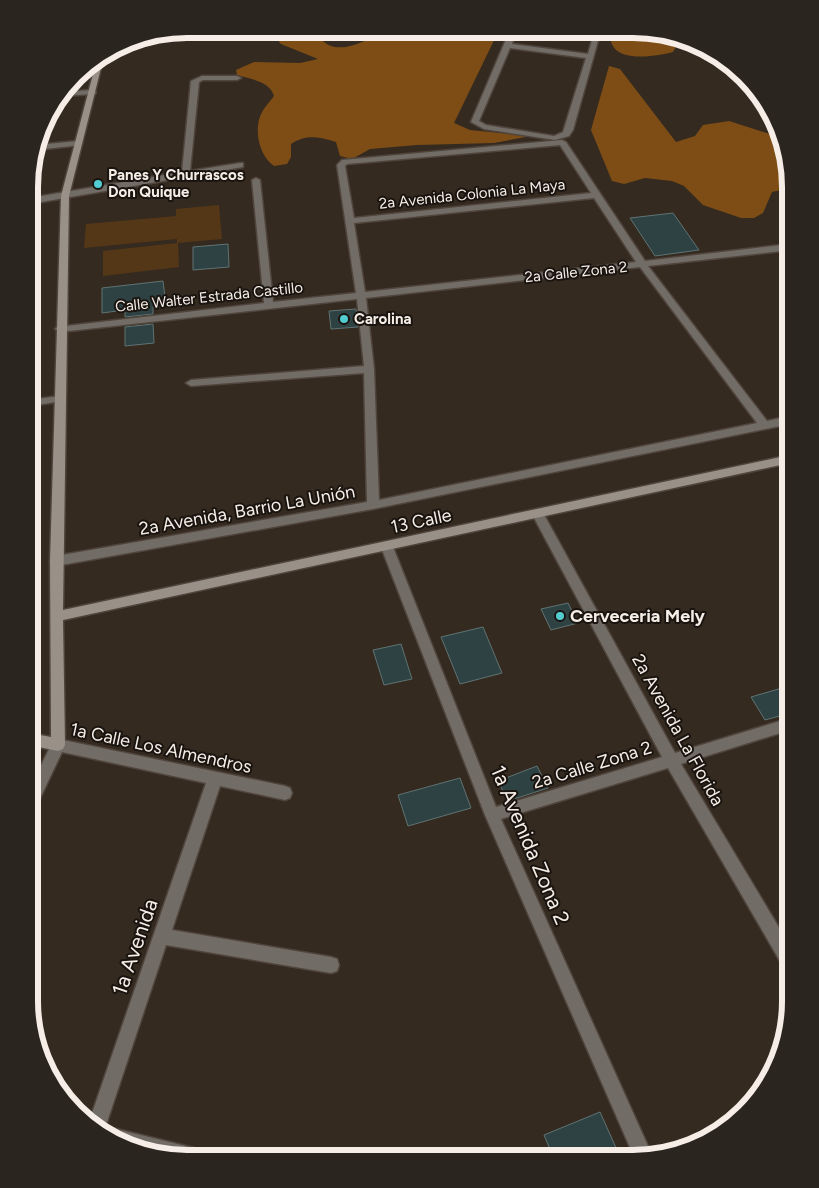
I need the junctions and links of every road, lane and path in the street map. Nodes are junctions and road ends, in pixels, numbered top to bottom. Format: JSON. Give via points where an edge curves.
{"nodes":[{"id":1,"x":510,"y":38,"type":"edge"},
{"id":2,"x":596,"y":38,"type":"edge"},
{"id":3,"x":508,"y":46,"type":"junction"},
{"id":4,"x":590,"y":56,"type":"junction"},
{"id":5,"x":98,"y":67,"type":"edge"},
{"id":6,"x":237,"y":78,"type":"dead end"},
{"id":7,"x":92,"y":92,"type":"junction"},
{"id":8,"x":70,"y":93,"type":"edge"},
{"id":9,"x":78,"y":143,"type":"junction"},
{"id":10,"x":43,"y":147,"type":"edge"},
{"id":11,"x":240,"y":165,"type":"dead end"},
{"id":12,"x":186,"y":174,"type":"junction"},
{"id":13,"x":256,"y":180,"type":"dead end"},
{"id":14,"x":597,"y":194,"type":"junction"},
{"id":15,"x":65,"y":196,"type":"junction"},
{"id":16,"x":38,"y":200,"type":"edge"},
{"id":17,"x":350,"y":221,"type":"junction"},
{"id":18,"x":782,"y":248,"type":"edge"},
{"id":19,"x":643,"y":265,"type":"junction"},
{"id":20,"x":361,"y":295,"type":"junction"},
{"id":21,"x":269,"y":306,"type":"junction"},
{"id":22,"x":60,"y":329,"type":"junction"},
{"id":23,"x":369,"y":369,"type":"junction"},
{"id":24,"x":191,"y":382,"type":"dead end"},
{"id":25,"x":59,"y":399,"type":"junction"},
{"id":26,"x":38,"y":402,"type":"edge"},
{"id":27,"x":782,"y":422,"type":"edge"},
{"id":28,"x":764,"y":425,"type":"junction"},
{"id":29,"x":782,"y":461,"type":"edge"},
{"id":30,"x":373,"y":505,"type":"junction"},
{"id":31,"x":538,"y":514,"type":"junction"},
{"id":32,"x":387,"y":547,"type":"junction"},
{"id":33,"x":56,"y":561,"type":"junction"},
{"id":34,"x":58,"y":616,"type":"junction"},
{"id":35,"x":781,"y":727,"type":"edge"},
{"id":36,"x":38,"y":741,"type":"edge"},
{"id":37,"x":58,"y":746,"type":"junction"},
{"id":38,"x":672,"y":761,"type":"junction"},
{"id":39,"x":215,"y":778,"type":"junction"},
{"id":40,"x":38,"y":787,"type":"edge"},
{"id":41,"x":285,"y":792,"type":"dead end"},
{"id":42,"x":492,"y":815,"type":"junction"},
{"id":43,"x":162,"y":936,"type":"junction"},
{"id":44,"x":781,"y":947,"type":"edge"},
{"id":45,"x":331,"y":965,"type":"dead end"},
{"id":46,"x":99,"y":1121,"type":"edge"},
{"id":47,"x":641,"y":1150,"type":"edge"}],
"edges":[{"from":1,"to":3,"type":"street"},
{"from":2,"to":4,"type":"street"},
{"from":3,"to":4,"type":"street"},
{"from":3,"to":4,"type":"street","via":[[475,122],[484,128],[555,138],[569,130]]},
{"from":5,"to":7,"type":"street"},
{"from":6,"to":12,"type":"street","via":[[195,81]]},
{"from":7,"to":8,"type":"street"},
{"from":7,"to":9,"type":"street"},
{"from":9,"to":10,"type":"street"},
{"from":9,"to":15,"type":"street"},
{"from":11,"to":12,"type":"street"},
{"from":12,"to":15,"type":"street"},
{"from":13,"to":21,"type":"street"},
{"from":14,"to":17,"type":"street","name":"2a Avenida Colonia La Maya"},
{"from":14,"to":17,"type":"street","name":"2a Avenida, Barrio La Unión","via":[[565,144],[558,142],[410,155],[341,165]]},
{"from":14,"to":19,"type":"street"},
{"from":15,"to":16,"type":"street"},
{"from":15,"to":22,"type":"street"},
{"from":17,"to":20,"type":"street","name":"2a Avenida, Barrio La Unión"},
{"from":18,"to":19,"type":"street","name":"2a Calle Zona 2"},
{"from":19,"to":20,"type":"street","name":"2a Calle Zona 2"},
{"from":19,"to":28,"type":"street"},
{"from":20,"to":21,"type":"street","name":"Calle Walter Estrada Castillo"},
{"from":20,"to":23,"type":"street","name":"2a Avenida, Barrio La Unión"},
{"from":21,"to":22,"type":"street","name":"Calle Walter Estrada Castillo"},
{"from":22,"to":25,"type":"street"},
{"from":23,"to":24,"type":"street"},
{"from":23,"to":30,"type":"street","name":"2a Avenida, Barrio La Unión"},
{"from":25,"to":26,"type":"street"},
{"from":25,"to":33,"type":"street"},
{"from":27,"to":28,"type":"street"},
{"from":28,"to":30,"type":"street"},
{"from":29,"to":31,"type":"street","name":"13 Calle"},
{"from":30,"to":33,"type":"street","name":"2a Avenida, Barrio La Unión"},
{"from":31,"to":32,"type":"street","name":"13 Calle"},
{"from":31,"to":38,"type":"street","name":"2a Avenida La Florida"},
{"from":32,"to":34,"type":"street","name":"13 Calle"},
{"from":32,"to":42,"type":"street","name":"1a Avenida Zona 2"},
{"from":33,"to":34,"type":"street"},
{"from":34,"to":37,"type":"street"},
{"from":35,"to":38,"type":"street","name":"2a Calle Zona 2"},
{"from":36,"to":37,"type":"street","name":"1a Calle Los Almendros"},
{"from":37,"to":39,"type":"street","name":"1a Calle Los Almendros"},
{"from":37,"to":40,"type":"street"},
{"from":38,"to":42,"type":"street","name":"2a Calle Zona 2"},
{"from":38,"to":44,"type":"street","name":"2a Avenida La Florida"},
{"from":39,"to":41,"type":"street","name":"1a Calle Los Almendros"},
{"from":39,"to":43,"type":"street","name":"1a Avenida"},
{"from":42,"to":47,"type":"street","name":"1a Avenida Zona 2"},
{"from":43,"to":45,"type":"street"},
{"from":43,"to":46,"type":"street","name":"1a Avenida"}]}
